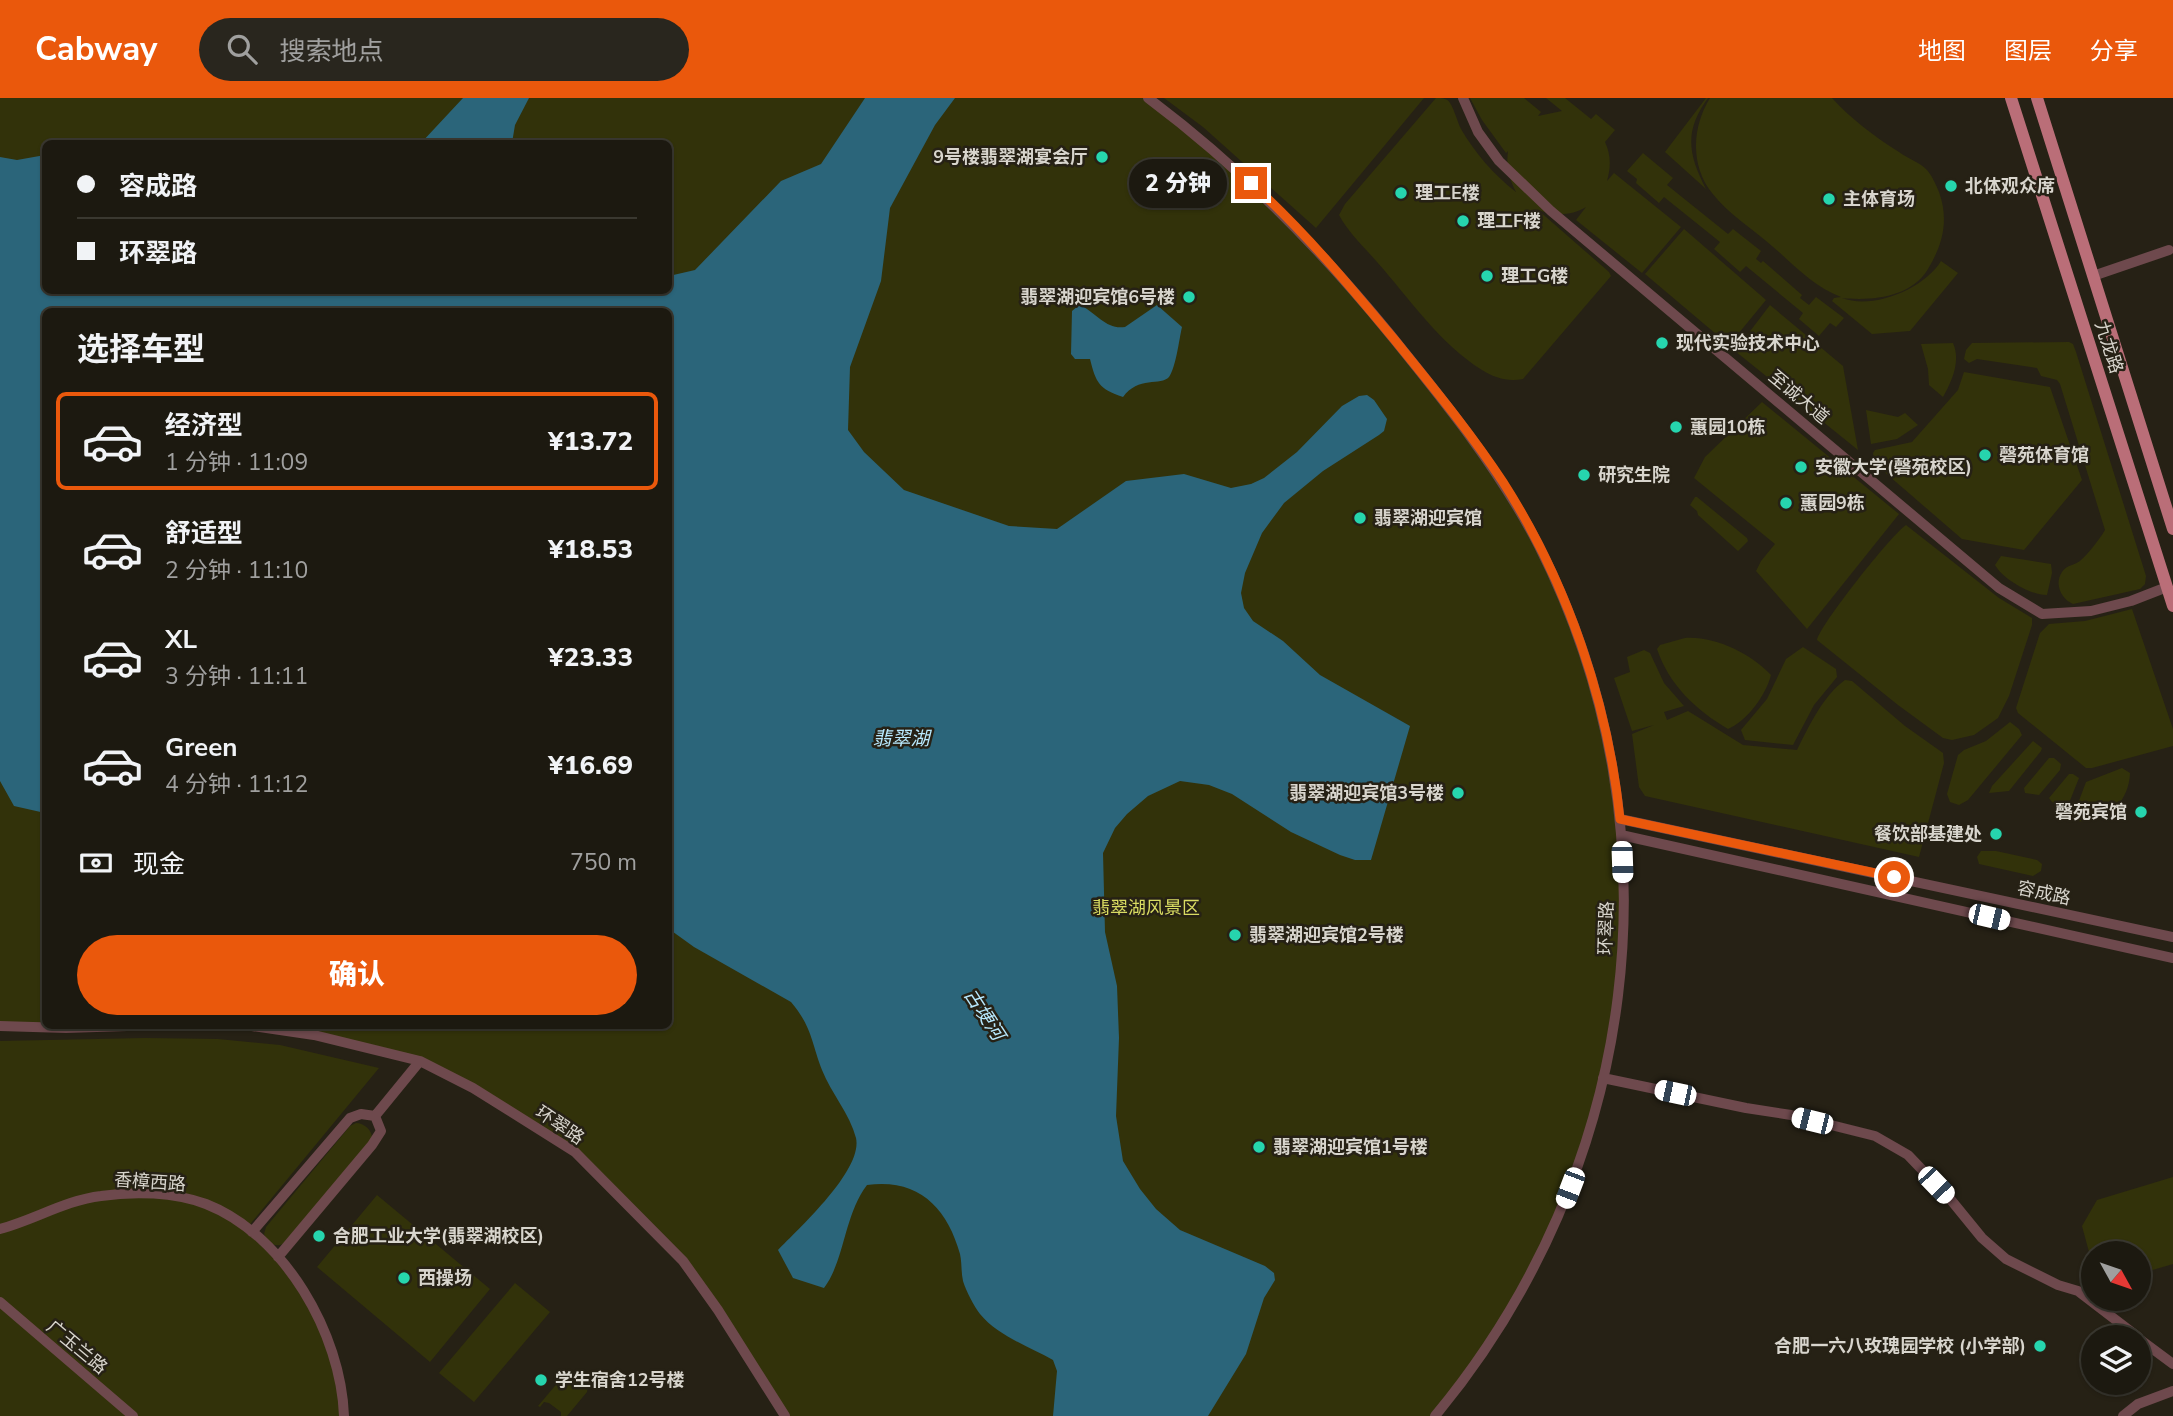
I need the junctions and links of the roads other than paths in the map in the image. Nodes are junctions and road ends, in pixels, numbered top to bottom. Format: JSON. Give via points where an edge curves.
{"nodes":[{"id":1,"x":1148,"y":98,"type":"edge"},
{"id":2,"x":1463,"y":98,"type":"edge"},
{"id":3,"x":2011,"y":98,"type":"edge"},
{"id":4,"x":2037,"y":98,"type":"edge"},
{"id":5,"x":2169,"y":250,"type":"dead end"},
{"id":6,"x":2093,"y":276,"type":"junction"},
{"id":7,"x":2173,"y":528,"type":"edge"},
{"id":8,"x":2167,"y":587,"type":"junction"},
{"id":9,"x":2173,"y":606,"type":"edge"},
{"id":10,"x":1620,"y":819,"type":"junction"},
{"id":11,"x":1622,"y":835,"type":"junction"},
{"id":12,"x":2173,"y":937,"type":"edge"},
{"id":13,"x":2173,"y":958,"type":"edge"},
{"id":14,"x":0,"y":1026,"type":"edge"},
{"id":15,"x":42,"y":1027,"type":"edge"},
{"id":16,"x":273,"y":1029,"type":"edge"},
{"id":17,"x":420,"y":1061,"type":"junction"},
{"id":18,"x":1603,"y":1078,"type":"junction"},
{"id":19,"x":375,"y":1116,"type":"junction"},
{"id":20,"x":0,"y":1229,"type":"edge"},
{"id":21,"x":252,"y":1233,"type":"junction"},
{"id":22,"x":278,"y":1256,"type":"junction"},
{"id":23,"x":0,"y":1302,"type":"edge"},
{"id":24,"x":2122,"y":1325,"type":"edge"},
{"id":25,"x":2151,"y":1347,"type":"edge"},
{"id":26,"x":2173,"y":1364,"type":"edge"},
{"id":27,"x":2173,"y":1391,"type":"edge"},
{"id":28,"x":133,"y":1416,"type":"edge"},
{"id":29,"x":344,"y":1416,"type":"edge"},
{"id":30,"x":785,"y":1416,"type":"edge"},
{"id":31,"x":1435,"y":1416,"type":"edge"},
{"id":32,"x":2123,"y":1416,"type":"edge"}],
"edges":[{"from":1,"to":10,"type":"street","name":"环翠路","via":[[1241,174],[1315,247],[1454,413],[1504,485],[1553,575],[1580,646],[1606,728]]},
{"from":2,"to":8,"type":"street","name":"至诚大道","via":[[1478,132],[1499,161],[1552,211],[1998,588],[2042,614],[2091,611]]},
{"from":3,"to":8,"type":"main road","name":"九龙路"},
{"from":4,"to":6,"type":"main road","name":"九龙路"},
{"from":5,"to":6,"type":"street"},
{"from":6,"to":7,"type":"main road","name":"九龙路"},
{"from":8,"to":9,"type":"main road","name":"九龙路"},
{"from":10,"to":11,"type":"street","name":"环翠路"},
{"from":10,"to":12,"type":"street","name":"容成路"},
{"from":11,"to":13,"type":"street","name":"容成路"},
{"from":11,"to":18,"type":"street","name":"环翠路","via":[[1621,960]]},
{"from":14,"to":15,"type":"street"},
{"from":16,"to":17,"type":"street","name":"环翠路"},
{"from":17,"to":19,"type":"street"},
{"from":17,"to":30,"type":"street","name":"环翠路","via":[[473,1088],[575,1152],[683,1261]]},
{"from":18,"to":24,"type":"street","via":[[1875,1136],[1908,1155],[2006,1259],[2078,1291]]},
{"from":18,"to":31,"type":"street","name":"环翠路","via":[[1579,1163],[1542,1252],[1475,1366]]},
{"from":19,"to":21,"type":"street","via":[[350,1118]]},
{"from":19,"to":22,"type":"street","via":[[381,1131],[372,1144]]},
{"from":20,"to":21,"type":"street","name":"香樟西路","via":[[79,1200],[140,1194],[182,1197],[206,1205]]},
{"from":21,"to":22,"type":"street","name":"香樟西路"},
{"from":22,"to":29,"type":"street","name":"香樟西路","via":[[307,1296],[335,1355]]},
{"from":23,"to":28,"type":"street","name":"广玉兰路"},
{"from":25,"to":26,"type":"street"},
{"from":27,"to":32,"type":"street","via":[[2138,1404]]}]}
